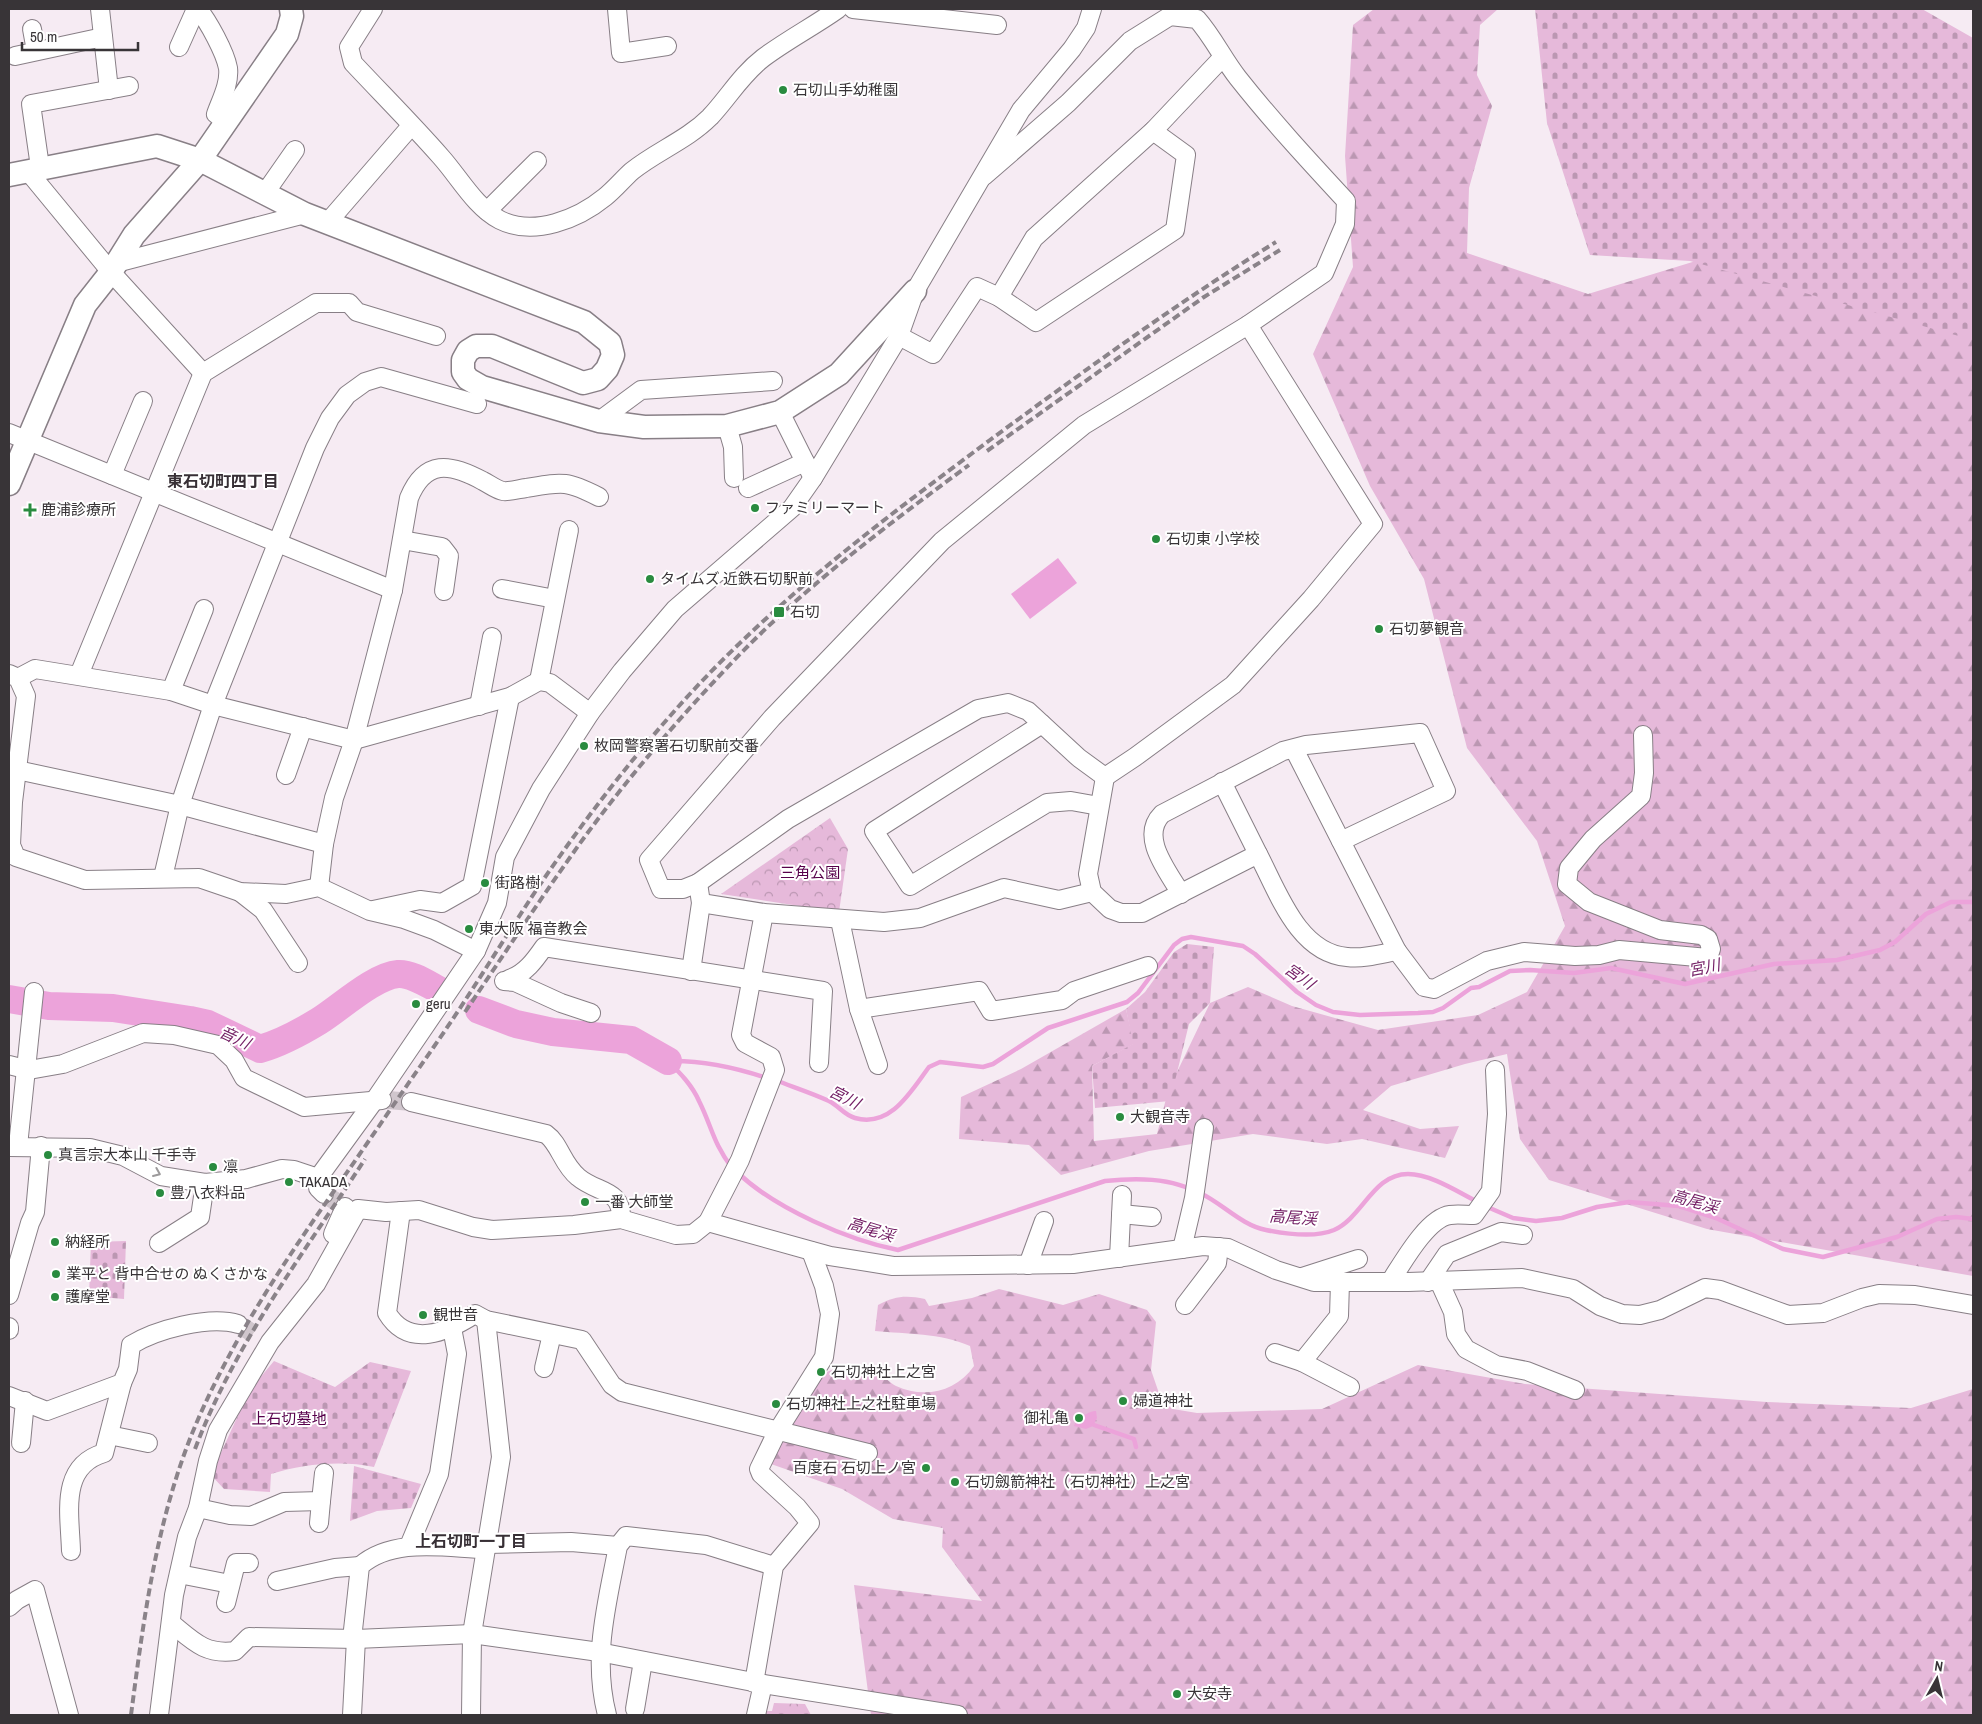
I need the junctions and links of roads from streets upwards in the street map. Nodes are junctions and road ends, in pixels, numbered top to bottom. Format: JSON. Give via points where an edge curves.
{"nodes":[{"id":1,"x":100,"y":9,"type":"edge"},
{"id":2,"x":197,"y":9,"type":"edge"},
{"id":3,"x":291,"y":9,"type":"edge"},
{"id":4,"x":372,"y":9,"type":"edge"},
{"id":5,"x":617,"y":9,"type":"edge"},
{"id":6,"x":838,"y":9,"type":"edge"},
{"id":7,"x":854,"y":9,"type":"edge"},
{"id":8,"x":1092,"y":9,"type":"edge"},
{"id":9,"x":932,"y":13,"type":"edge"},
{"id":10,"x":997,"y":25,"type":"dead end"},
{"id":11,"x":32,"y":29,"type":"dead end"},
{"id":12,"x":103,"y":37,"type":"junction"},
{"id":13,"x":667,"y":46,"type":"dead end"},
{"id":14,"x":179,"y":47,"type":"dead end"},
{"id":15,"x":36,"y":51,"type":"junction"},
{"id":16,"x":15,"y":56,"type":"dead end"},
{"id":17,"x":1222,"y":58,"type":"junction"},
{"id":18,"x":129,"y":86,"type":"dead end"},
{"id":19,"x":110,"y":90,"type":"junction"},
{"id":20,"x":226,"y":122,"type":"junction"},
{"id":21,"x":411,"y":126,"type":"junction"},
{"id":22,"x":1153,"y":131,"type":"junction"},
{"id":23,"x":295,"y":150,"type":"dead end"},
{"id":24,"x":200,"y":160,"type":"junction"},
{"id":25,"x":537,"y":161,"type":"dead end"},
{"id":26,"x":19,"y":173,"type":"edge"},
{"id":27,"x":984,"y":176,"type":"junction"},
{"id":28,"x":265,"y":193,"type":"junction"},
{"id":29,"x":487,"y":211,"type":"junction"},
{"id":30,"x":305,"y":214,"type":"junction"},
{"id":31,"x":328,"y":222,"type":"junction"},
{"id":32,"x":114,"y":267,"type":"junction"},
{"id":33,"x":915,"y":292,"type":"junction"},
{"id":34,"x":999,"y":297,"type":"junction"},
{"id":35,"x":1248,"y":325,"type":"junction"},
{"id":36,"x":436,"y":336,"type":"dead end"},
{"id":37,"x":899,"y":336,"type":"junction"},
{"id":38,"x":202,"y":374,"type":"junction"},
{"id":39,"x":773,"y":381,"type":"dead end"},
{"id":40,"x":143,"y":401,"type":"dead end"},
{"id":41,"x":478,"y":404,"type":"dead end"},
{"id":42,"x":780,"y":412,"type":"junction"},
{"id":43,"x":599,"y":421,"type":"junction"},
{"id":44,"x":727,"y":426,"type":"junction"},
{"id":45,"x":18,"y":437,"type":"edge"},
{"id":46,"x":809,"y":470,"type":"junction"},
{"id":47,"x":112,"y":475,"type":"junction"},
{"id":48,"x":9,"y":484,"type":"edge"},
{"id":49,"x":155,"y":493,"type":"junction"},
{"id":50,"x":599,"y":497,"type":"dead end"},
{"id":51,"x":570,"y":530,"type":"dead end"},
{"id":52,"x":402,"y":540,"type":"junction"},
{"id":53,"x":278,"y":543,"type":"junction"},
{"id":54,"x":502,"y":589,"type":"dead end"},
{"id":55,"x":394,"y":590,"type":"junction"},
{"id":56,"x":444,"y":591,"type":"dead end"},
{"id":57,"x":555,"y":598,"type":"junction"},
{"id":58,"x":204,"y":609,"type":"dead end"},
{"id":59,"x":492,"y":637,"type":"dead end"},
{"id":60,"x":79,"y":675,"type":"junction"},
{"id":61,"x":14,"y":676,"type":"edge"},
{"id":62,"x":539,"y":681,"type":"junction"},
{"id":63,"x":171,"y":691,"type":"junction"},
{"id":64,"x":510,"y":698,"type":"junction"},
{"id":65,"x":213,"y":705,"type":"junction"},
{"id":66,"x":479,"y":706,"type":"junction"},
{"id":67,"x":590,"y":713,"type":"junction"},
{"id":68,"x":1042,"y":724,"type":"junction"},
{"id":69,"x":303,"y":727,"type":"junction"},
{"id":70,"x":1642,"y":735,"type":"dead end"},
{"id":71,"x":354,"y":740,"type":"junction"},
{"id":72,"x":1294,"y":749,"type":"junction"},
{"id":73,"x":17,"y":770,"type":"junction"},
{"id":74,"x":286,"y":775,"type":"dead end"},
{"id":75,"x":1105,"y":777,"type":"junction"},
{"id":76,"x":1222,"y":782,"type":"junction"},
{"id":77,"x":180,"y":805,"type":"junction"},
{"id":78,"x":1099,"y":806,"type":"junction"},
{"id":79,"x":1341,"y":841,"type":"junction"},
{"id":80,"x":324,"y":844,"type":"junction"},
{"id":81,"x":1258,"y":854,"type":"junction"},
{"id":82,"x":17,"y":862,"type":"edge"},
{"id":83,"x":163,"y":877,"type":"junction"},
{"id":84,"x":698,"y":882,"type":"junction"},
{"id":85,"x":319,"y":887,"type":"junction"},
{"id":86,"x":240,"y":892,"type":"junction"},
{"id":87,"x":1092,"y":892,"type":"junction"},
{"id":88,"x":1181,"y":894,"type":"junction"},
{"id":89,"x":701,"y":903,"type":"junction"},
{"id":90,"x":370,"y":910,"type":"junction"},
{"id":91,"x":764,"y":913,"type":"junction"},
{"id":92,"x":840,"y":920,"type":"junction"},
{"id":93,"x":476,"y":951,"type":"junction"},
{"id":94,"x":1397,"y":951,"type":"junction"},
{"id":95,"x":298,"y":963,"type":"dead end"},
{"id":96,"x":1148,"y":966,"type":"dead end"},
{"id":97,"x":691,"y":971,"type":"junction"},
{"id":98,"x":751,"y":979,"type":"junction"},
{"id":99,"x":34,"y":992,"type":"dead end"},
{"id":100,"x":859,"y":1009,"type":"junction"},
{"id":101,"x":591,"y":1013,"type":"dead end"},
{"id":102,"x":819,"y":1063,"type":"dead end"},
{"id":103,"x":878,"y":1065,"type":"dead end"},
{"id":104,"x":17,"y":1067,"type":"edge"},
{"id":105,"x":1495,"y":1070,"type":"dead end"},
{"id":106,"x":381,"y":1100,"type":"junction"},
{"id":107,"x":411,"y":1102,"type":"tunnel mouth"},
{"id":108,"x":1204,"y":1128,"type":"dead end"},
{"id":109,"x":13,"y":1146,"type":"edge"},
{"id":110,"x":41,"y":1146,"type":"junction"},
{"id":111,"x":205,"y":1183,"type":"junction"},
{"id":112,"x":1122,"y":1195,"type":"dead end"},
{"id":113,"x":344,"y":1207,"type":"dead end"},
{"id":114,"x":401,"y":1211,"type":"junction"},
{"id":115,"x":1121,"y":1214,"type":"junction"},
{"id":116,"x":1152,"y":1217,"type":"dead end"},
{"id":117,"x":621,"y":1220,"type":"junction"},
{"id":118,"x":1044,"y":1221,"type":"dead end"},
{"id":119,"x":708,"y":1222,"type":"junction"},
{"id":120,"x":1523,"y":1235,"type":"dead end"},
{"id":121,"x":159,"y":1243,"type":"dead end"},
{"id":122,"x":1219,"y":1247,"type":"junction"},
{"id":123,"x":1182,"y":1249,"type":"junction"},
{"id":124,"x":811,"y":1250,"type":"junction"},
{"id":125,"x":333,"y":1257,"type":"junction"},
{"id":126,"x":1119,"y":1258,"type":"junction"},
{"id":127,"x":1358,"y":1259,"type":"dead end"},
{"id":128,"x":1028,"y":1265,"type":"junction"},
{"id":129,"x":1302,"y":1277,"type":"junction"},
{"id":130,"x":1340,"y":1282,"type":"junction"},
{"id":131,"x":1390,"y":1282,"type":"junction"},
{"id":132,"x":1433,"y":1282,"type":"junction"},
{"id":133,"x":9,"y":1296,"type":"edge"},
{"id":134,"x":1185,"y":1305,"type":"dead end"},
{"id":135,"x":1973,"y":1305,"type":"edge"},
{"id":136,"x":486,"y":1320,"type":"junction"},
{"id":137,"x":238,"y":1324,"type":"tunnel mouth"},
{"id":138,"x":9,"y":1327,"type":"edge"},
{"id":139,"x":452,"y":1328,"type":"junction"},
{"id":140,"x":9,"y":1330,"type":"edge"},
{"id":141,"x":552,"y":1334,"type":"junction"},
{"id":142,"x":1275,"y":1353,"type":"dead end"},
{"id":143,"x":1302,"y":1362,"type":"junction"},
{"id":144,"x":544,"y":1368,"type":"dead end"},
{"id":145,"x":122,"y":1383,"type":"junction"},
{"id":146,"x":1350,"y":1387,"type":"dead end"},
{"id":147,"x":1575,"y":1390,"type":"dead end"},
{"id":148,"x":17,"y":1399,"type":"edge"},
{"id":149,"x":777,"y":1432,"type":"junction"},
{"id":150,"x":109,"y":1435,"type":"junction"},
{"id":151,"x":21,"y":1443,"type":"dead end"},
{"id":152,"x":148,"y":1443,"type":"dead end"},
{"id":153,"x":868,"y":1453,"type":"dead end"},
{"id":154,"x":324,"y":1473,"type":"dead end"},
{"id":155,"x":321,"y":1501,"type":"junction"},
{"id":156,"x":198,"y":1508,"type":"junction"},
{"id":157,"x":319,"y":1523,"type":"dead end"},
{"id":158,"x":409,"y":1546,"type":"junction"},
{"id":159,"x":486,"y":1546,"type":"junction"},
{"id":160,"x":618,"y":1546,"type":"junction"},
{"id":161,"x":71,"y":1552,"type":"dead end"},
{"id":162,"x":249,"y":1563,"type":"dead end"},
{"id":163,"x":360,"y":1566,"type":"junction"},
{"id":164,"x":774,"y":1566,"type":"junction"},
{"id":165,"x":179,"y":1574,"type":"junction"},
{"id":166,"x":277,"y":1582,"type":"dead end"},
{"id":167,"x":230,"y":1584,"type":"junction"},
{"id":168,"x":226,"y":1603,"type":"dead end"},
{"id":169,"x":9,"y":1607,"type":"edge"},
{"id":170,"x":171,"y":1623,"type":"junction"},
{"id":171,"x":472,"y":1634,"type":"junction"},
{"id":172,"x":354,"y":1639,"type":"junction"},
{"id":173,"x":599,"y":1652,"type":"junction"},
{"id":174,"x":643,"y":1661,"type":"junction"},
{"id":175,"x":759,"y":1683,"type":"junction"},
{"id":176,"x":635,"y":1709,"type":"dead end"},
{"id":177,"x":69,"y":1715,"type":"edge"},
{"id":178,"x":158,"y":1715,"type":"edge"},
{"id":179,"x":352,"y":1715,"type":"edge"},
{"id":180,"x":471,"y":1715,"type":"edge"},
{"id":181,"x":607,"y":1715,"type":"edge"},
{"id":182,"x":756,"y":1715,"type":"edge"},
{"id":183,"x":958,"y":1715,"type":"edge"}],
"edges":[{"from":1,"to":12,"type":"street"},
{"from":2,"to":14,"type":"street"},
{"from":2,"to":20,"type":"street","via":[[209,21],[228,68],[226,86],[216,114]]},
{"from":3,"to":20,"type":"street","via":[[287,34]]},
{"from":4,"to":21,"type":"street","via":[[349,47],[353,63]]},
{"from":5,"to":13,"type":"street","via":[[621,53]]},
{"from":6,"to":29,"type":"street","via":[[762,58],[739,80],[710,117],[672,147],[633,170],[606,197],[588,209],[538,227],[519,226],[500,220]]},
{"from":7,"to":9,"type":"street"},
{"from":8,"to":27,"type":"street","via":[[1086,28],[1021,110]]},
{"from":9,"to":10,"type":"street"},
{"from":11,"to":15,"type":"street"},
{"from":12,"to":15,"type":"street"},
{"from":12,"to":19,"type":"street"},
{"from":15,"to":16,"type":"street"},
{"from":17,"to":22,"type":"street"},
{"from":17,"to":27,"type":"street","via":[[1210,34],[1197,19],[1170,16],[1130,41],[1068,103]]},
{"from":17,"to":35,"type":"street","via":[[1271,120],[1346,201],[1345,224],[1324,273]]},
{"from":18,"to":19,"type":"street"},
{"from":19,"to":26,"type":"street","via":[[31,104]]},
{"from":20,"to":24,"type":"street"},
{"from":21,"to":29,"type":"street"},
{"from":21,"to":31,"type":"street"},
{"from":22,"to":34,"type":"street","via":[[1034,238]]},
{"from":22,"to":34,"type":"street","via":[[1186,155],[1176,230],[1036,322]]},
{"from":23,"to":28,"type":"street"},
{"from":24,"to":26,"type":"street","via":[[157,146]]},
{"from":24,"to":28,"type":"street"},
{"from":24,"to":32,"type":"street","via":[[134,234]]},
{"from":25,"to":29,"type":"street"},
{"from":26,"to":32,"type":"street"},
{"from":27,"to":33,"type":"street"},
{"from":28,"to":30,"type":"street"},
{"from":30,"to":31,"type":"street"},
{"from":30,"to":32,"type":"street"},
{"from":31,"to":43,"type":"street","via":[[584,322],[600,333],[610,343],[613,355],[598,379],[583,383],[492,346],[476,346],[463,360],[463,372],[482,387]]},
{"from":32,"to":38,"type":"street"},
{"from":32,"to":45,"type":"street","via":[[85,305]]},
{"from":33,"to":37,"type":"street"},
{"from":33,"to":42,"type":"street","via":[[839,374]]},
{"from":34,"to":37,"type":"street","via":[[977,287],[933,354]]},
{"from":35,"to":75,"type":"street","via":[[1373,524],[1233,685]]},
{"from":35,"to":84,"type":"street","via":[[1084,425],[942,541],[772,718],[650,860],[662,889],[683,889]]},
{"from":36,"to":38,"type":"street","via":[[357,312],[349,303],[316,303]]},
{"from":37,"to":46,"type":"street"},
{"from":38,"to":49,"type":"street"},
{"from":39,"to":43,"type":"street","via":[[641,390]]},
{"from":40,"to":47,"type":"street"},
{"from":41,"to":53,"type":"street","via":[[381,377],[365,382],[347,395],[330,418]]},
{"from":42,"to":44,"type":"street"},
{"from":42,"to":46,"type":"street"},
{"from":43,"to":44,"type":"street","via":[[644,427]]},
{"from":44,"to":46,"type":"street","via":[[741,483]]},
{"from":45,"to":47,"type":"street"},
{"from":45,"to":48,"type":"street"},
{"from":46,"to":67,"type":"street","via":[[792,508],[675,609]]},
{"from":47,"to":49,"type":"street"},
{"from":49,"to":53,"type":"street"},
{"from":49,"to":60,"type":"street"},
{"from":50,"to":52,"type":"street","via":[[575,484],[558,482],[503,491],[472,475],[452,468],[439,468],[426,472],[414,486],[408,498]]},
{"from":51,"to":57,"type":"street"},
{"from":52,"to":55,"type":"street"},
{"from":52,"to":56,"type":"street","via":[[442,547],[449,556]]},
{"from":53,"to":55,"type":"street"},
{"from":53,"to":65,"type":"street"},
{"from":54,"to":57,"type":"street"},
{"from":55,"to":71,"type":"street"},
{"from":57,"to":62,"type":"street"},
{"from":58,"to":63,"type":"street"},
{"from":59,"to":66,"type":"street"},
{"from":60,"to":61,"type":"street","via":[[35,669]]},
{"from":60,"to":63,"type":"street"},
{"from":61,"to":73,"type":"street","via":[[26,696]]},
{"from":62,"to":64,"type":"street"},
{"from":62,"to":67,"type":"street","via":[[550,683]]},
{"from":63,"to":65,"type":"street"},
{"from":64,"to":66,"type":"street"},
{"from":64,"to":90,"type":"street","via":[[472,886],[442,903],[420,900]]},
{"from":65,"to":69,"type":"street"},
{"from":65,"to":77,"type":"street"},
{"from":66,"to":71,"type":"street"},
{"from":67,"to":93,"type":"street","via":[[541,789],[505,858],[497,903]]},
{"from":68,"to":75,"type":"street"},
{"from":68,"to":78,"type":"street","via":[[874,831],[910,886],[1047,803],[1071,801]]},
{"from":68,"to":84,"type":"street","via":[[1028,711],[1008,703],[978,709],[788,819]]},
{"from":69,"to":71,"type":"street"},
{"from":69,"to":74,"type":"street"},
{"from":70,"to":94,"type":"street","via":[[1644,772],[1641,796],[1593,839],[1569,868],[1567,884],[1589,902],[1660,930],[1701,935],[1708,939],[1711,949],[1708,958],[1619,950],[1575,956],[1524,952],[1487,961],[1434,989],[1424,987]]},
{"from":71,"to":80,"type":"street","via":[[334,798]]},
{"from":72,"to":76,"type":"street"},
{"from":72,"to":79,"type":"street"},
{"from":72,"to":79,"type":"street","via":[[1420,733],[1446,791]]},
{"from":73,"to":77,"type":"street"},
{"from":73,"to":82,"type":"street","via":[[11,844]]},
{"from":75,"to":78,"type":"street"},
{"from":76,"to":81,"type":"street"},
{"from":76,"to":88,"type":"street","via":[[1162,814],[1155,821],[1152,838]]},
{"from":77,"to":80,"type":"street"},
{"from":77,"to":83,"type":"street"},
{"from":78,"to":87,"type":"street","via":[[1088,874]]},
{"from":79,"to":94,"type":"street"},
{"from":80,"to":85,"type":"street"},
{"from":81,"to":88,"type":"street"},
{"from":81,"to":94,"type":"street","via":[[1303,933],[1318,947],[1348,957]]},
{"from":82,"to":83,"type":"street","via":[[85,880]]},
{"from":83,"to":86,"type":"street","via":[[199,878]]},
{"from":84,"to":89,"type":"street"},
{"from":85,"to":86,"type":"street","via":[[286,894]]},
{"from":85,"to":90,"type":"street"},
{"from":86,"to":95,"type":"street","via":[[263,910]]},
{"from":87,"to":88,"type":"street","via":[[1110,909],[1121,913],[1142,913]]},
{"from":87,"to":92,"type":"street","via":[[1059,900],[1004,888],[920,918],[884,922]]},
{"from":89,"to":91,"type":"street"},
{"from":89,"to":97,"type":"street"},
{"from":90,"to":93,"type":"street","via":[[419,924]]},
{"from":91,"to":92,"type":"street"},
{"from":91,"to":98,"type":"street"},
{"from":92,"to":100,"type":"street"},
{"from":93,"to":106,"type":"street"},
{"from":96,"to":100,"type":"street","via":[[1074,991],[1062,1000],[991,1012],[979,991]]},
{"from":97,"to":98,"type":"street"},
{"from":97,"to":101,"type":"street","via":[[544,947],[528,966],[507,980]]},
{"from":98,"to":102,"type":"street","via":[[823,991]]},
{"from":98,"to":119,"type":"street","via":[[741,1035],[745,1043],[771,1056],[775,1070],[740,1160]]},
{"from":99,"to":104,"type":"street"},
{"from":100,"to":103,"type":"street"},
{"from":104,"to":106,"type":"street","via":[[63,1064],[143,1033],[174,1035],[218,1045],[234,1060],[244,1078],[304,1107]]},
{"from":104,"to":109,"type":"street"},
{"from":105,"to":131,"type":"street","via":[[1497,1114],[1492,1191],[1474,1215],[1448,1215],[1436,1222],[1421,1237]]},
{"from":106,"to":111,"type":"street","via":[[321,1186],[294,1170],[282,1169],[246,1179]]},
{"from":107,"to":117,"type":"street","via":[[546,1134],[556,1143],[564,1163],[579,1178],[617,1198],[622,1206]]},
{"from":108,"to":123,"type":"street","via":[[1194,1198]]},
{"from":109,"to":110,"type":"street"},
{"from":110,"to":111,"type":"street","one_way":true,"via":[[111,1152],[161,1176]]},
{"from":110,"to":133,"type":"street","via":[[35,1212]]},
{"from":111,"to":121,"type":"street","via":[[200,1217]]},
{"from":112,"to":115,"type":"street"},
{"from":113,"to":125,"type":"street","via":[[333,1235]]},
{"from":114,"to":117,"type":"street","via":[[419,1210],[492,1230]]},
{"from":114,"to":125,"type":"street","via":[[358,1209]]},
{"from":114,"to":139,"type":"street","via":[[387,1313],[395,1325],[409,1331],[428,1334]]},
{"from":115,"to":116,"type":"street"},
{"from":115,"to":126,"type":"street"},
{"from":117,"to":119,"type":"street","via":[[676,1235],[692,1234]]},
{"from":118,"to":128,"type":"street"},
{"from":119,"to":124,"type":"street"},
{"from":120,"to":132,"type":"street","via":[[1500,1232],[1447,1254]]},
{"from":122,"to":123,"type":"street"},
{"from":122,"to":129,"type":"street"},
{"from":122,"to":134,"type":"street","via":[[1217,1264]]},
{"from":123,"to":126,"type":"street"},
{"from":124,"to":128,"type":"street","via":[[893,1266]]},
{"from":124,"to":149,"type":"street","via":[[830,1314],[824,1357]]},
{"from":125,"to":156,"type":"street","via":[[316,1284],[264,1339],[218,1430]]},
{"from":126,"to":128,"type":"street"},
{"from":127,"to":129,"type":"street"},
{"from":129,"to":130,"type":"street","via":[[1314,1282]]},
{"from":130,"to":131,"type":"street"},
{"from":130,"to":143,"type":"street","via":[[1339,1316]]},
{"from":131,"to":132,"type":"street"},
{"from":132,"to":135,"type":"street","via":[[1522,1278],[1573,1289],[1600,1306],[1622,1314],[1640,1315],[1660,1310],[1705,1288],[1720,1290],[1788,1316],[1822,1313],[1879,1294],[1915,1295]]},
{"from":132,"to":147,"type":"street","via":[[1453,1312],[1456,1334],[1466,1349],[1496,1365],[1527,1371]]},
{"from":136,"to":139,"type":"street","via":[[475,1314]]},
{"from":136,"to":141,"type":"street"},
{"from":136,"to":159,"type":"street","via":[[501,1457]]},
{"from":137,"to":145,"type":"street","via":[[229,1321],[194,1324],[145,1336],[131,1345],[128,1369]]},
{"from":138,"to":140,"type":"street"},
{"from":139,"to":158,"type":"street","via":[[457,1354],[439,1474]]},
{"from":141,"to":144,"type":"street"},
{"from":141,"to":149,"type":"street","via":[[582,1340],[612,1385],[622,1392]]},
{"from":142,"to":143,"type":"street"},
{"from":143,"to":146,"type":"street"},
{"from":145,"to":148,"type":"street","via":[[47,1412]]},
{"from":145,"to":150,"type":"street"},
{"from":148,"to":151,"type":"street"},
{"from":149,"to":153,"type":"street"},
{"from":149,"to":164,"type":"street","via":[[760,1469],[761,1474],[810,1523]]},
{"from":150,"to":152,"type":"street"},
{"from":150,"to":161,"type":"street","via":[[104,1453],[90,1457],[75,1473],[70,1498]]},
{"from":154,"to":155,"type":"street"},
{"from":155,"to":156,"type":"street","via":[[284,1502],[251,1516]]},
{"from":155,"to":157,"type":"street"},
{"from":156,"to":165,"type":"street","via":[[187,1537]]},
{"from":158,"to":159,"type":"street"},
{"from":158,"to":163,"type":"street","via":[[371,1556]]},
{"from":159,"to":160,"type":"street","via":[[571,1542]]},
{"from":159,"to":171,"type":"street"},
{"from":160,"to":164,"type":"street","via":[[626,1536],[706,1545]]},
{"from":160,"to":173,"type":"street"},
{"from":162,"to":167,"type":"street","via":[[236,1563]]},
{"from":163,"to":166,"type":"street","via":[[334,1568]]},
{"from":163,"to":172,"type":"street"},
{"from":164,"to":175,"type":"street"},
{"from":165,"to":167,"type":"street"},
{"from":165,"to":170,"type":"street"},
{"from":167,"to":168,"type":"street"},
{"from":169,"to":177,"type":"street","via":[[35,1590]]},
{"from":170,"to":172,"type":"street","via":[[196,1644],[219,1653],[236,1651],[249,1637]]},
{"from":170,"to":178,"type":"street"},
{"from":171,"to":172,"type":"street"},
{"from":171,"to":173,"type":"street"},
{"from":171,"to":180,"type":"street"},
{"from":172,"to":179,"type":"street"},
{"from":173,"to":174,"type":"street"},
{"from":173,"to":181,"type":"street"},
{"from":174,"to":175,"type":"street"},
{"from":174,"to":176,"type":"street"},
{"from":175,"to":182,"type":"street"},
{"from":175,"to":183,"type":"street"}]}
